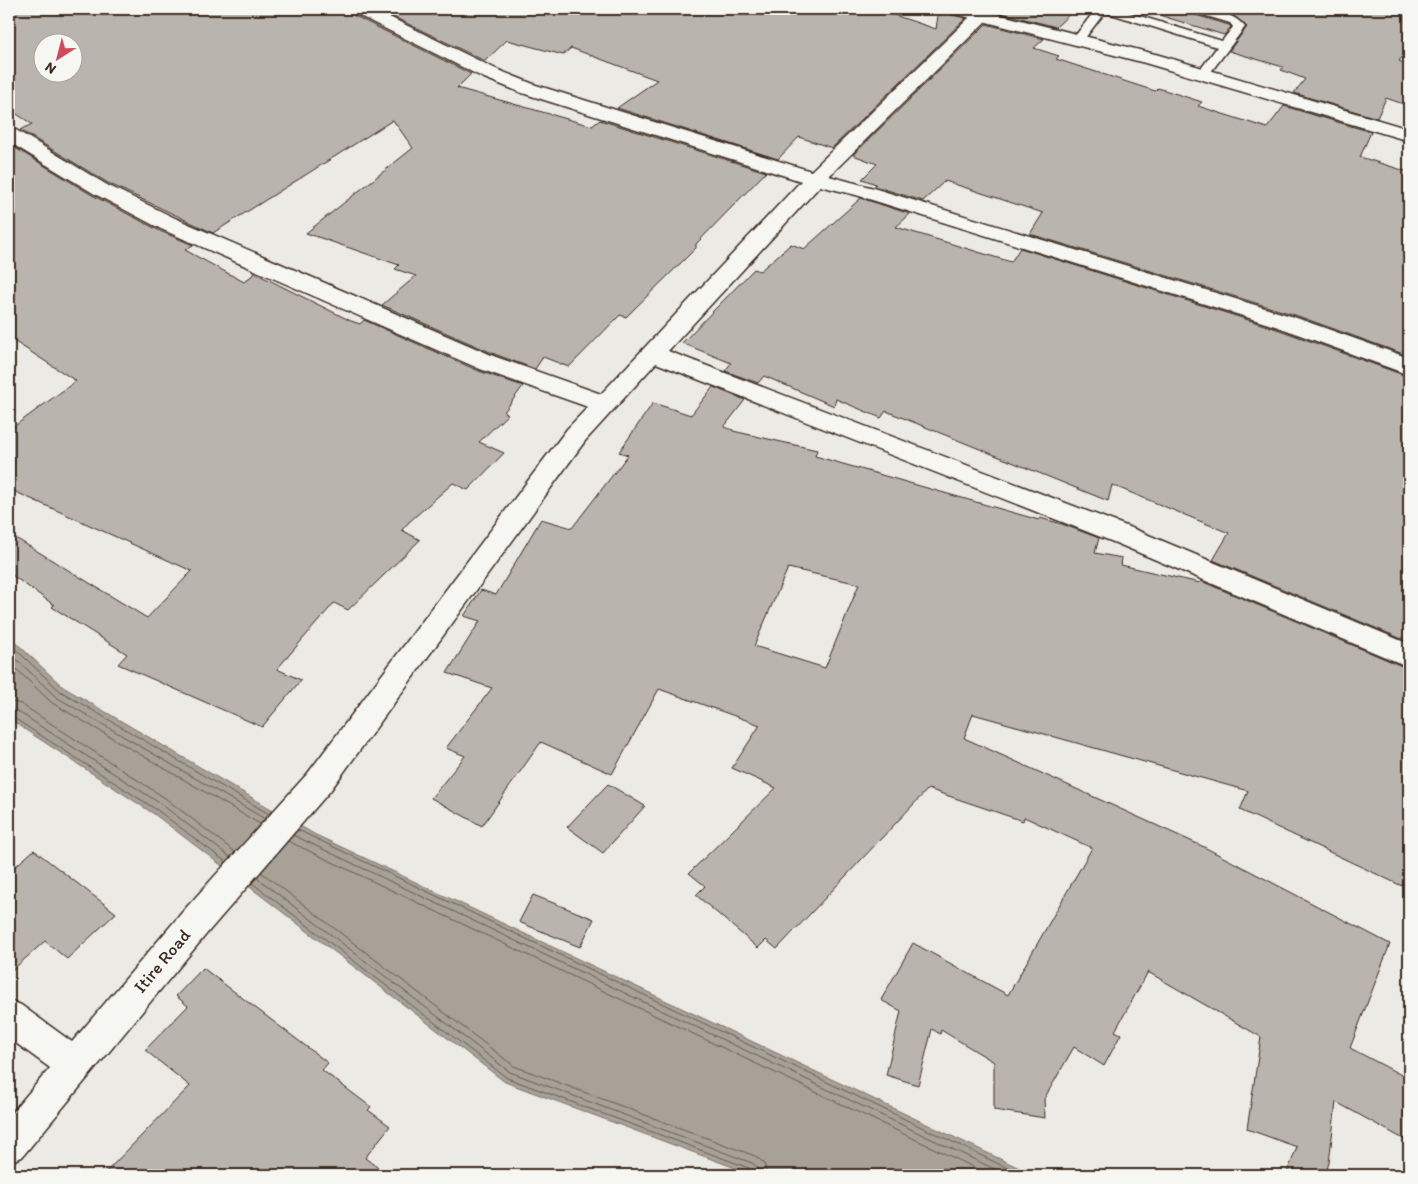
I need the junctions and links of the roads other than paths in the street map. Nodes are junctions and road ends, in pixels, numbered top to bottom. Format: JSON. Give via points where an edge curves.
{"nodes":[{"id":1,"x":360,"y":9,"type":"edge"},
{"id":2,"x":958,"y":9,"type":"edge"},
{"id":3,"x":1104,"y":9,"type":"edge"},
{"id":4,"x":1194,"y":9,"type":"edge"},
{"id":5,"x":982,"y":15,"type":"junction"},
{"id":6,"x":1078,"y":40,"type":"junction"},
{"id":7,"x":1225,"y":46,"type":"junction"},
{"id":8,"x":1203,"y":74,"type":"junction"},
{"id":9,"x":9,"y":134,"type":"edge"},
{"id":10,"x":1409,"y":135,"type":"edge"},
{"id":11,"x":814,"y":179,"type":"junction"},
{"id":12,"x":652,"y":353,"type":"junction"},
{"id":13,"x":1409,"y":367,"type":"edge"},
{"id":14,"x":605,"y":404,"type":"junction"},
{"id":15,"x":1409,"y":656,"type":"edge"},
{"id":16,"x":9,"y":1017,"type":"edge"},
{"id":17,"x":75,"y":1065,"type":"junction"},
{"id":18,"x":9,"y":1144,"type":"edge"}],
"edges":[{"from":1,"to":11,"type":"street","via":[[489,73],[529,89]]},
{"from":2,"to":5,"type":"street"},
{"from":3,"to":6,"type":"lane"},
{"from":3,"to":7,"type":"lane"},
{"from":4,"to":7,"type":"lane","via":[[1237,24],[1238,30]]},
{"from":5,"to":6,"type":"street"},
{"from":5,"to":11,"type":"street","name":"Itire Road"},
{"from":6,"to":8,"type":"street"},
{"from":7,"to":8,"type":"lane"},
{"from":8,"to":10,"type":"street"},
{"from":9,"to":14,"type":"street","via":[[100,189],[169,224],[488,363]]},
{"from":11,"to":12,"type":"street","name":"Itire Road"},
{"from":11,"to":13,"type":"street","via":[[863,191],[1286,322]]},
{"from":12,"to":14,"type":"street","name":"Itire Road"},
{"from":12,"to":15,"type":"street","via":[[1125,536]]},
{"from":14,"to":17,"type":"street","name":"Itire Road","via":[[576,435],[319,782],[196,920]]},
{"from":16,"to":17,"type":"street"},
{"from":17,"to":18,"type":"street","name":"Itire Road"}]}
